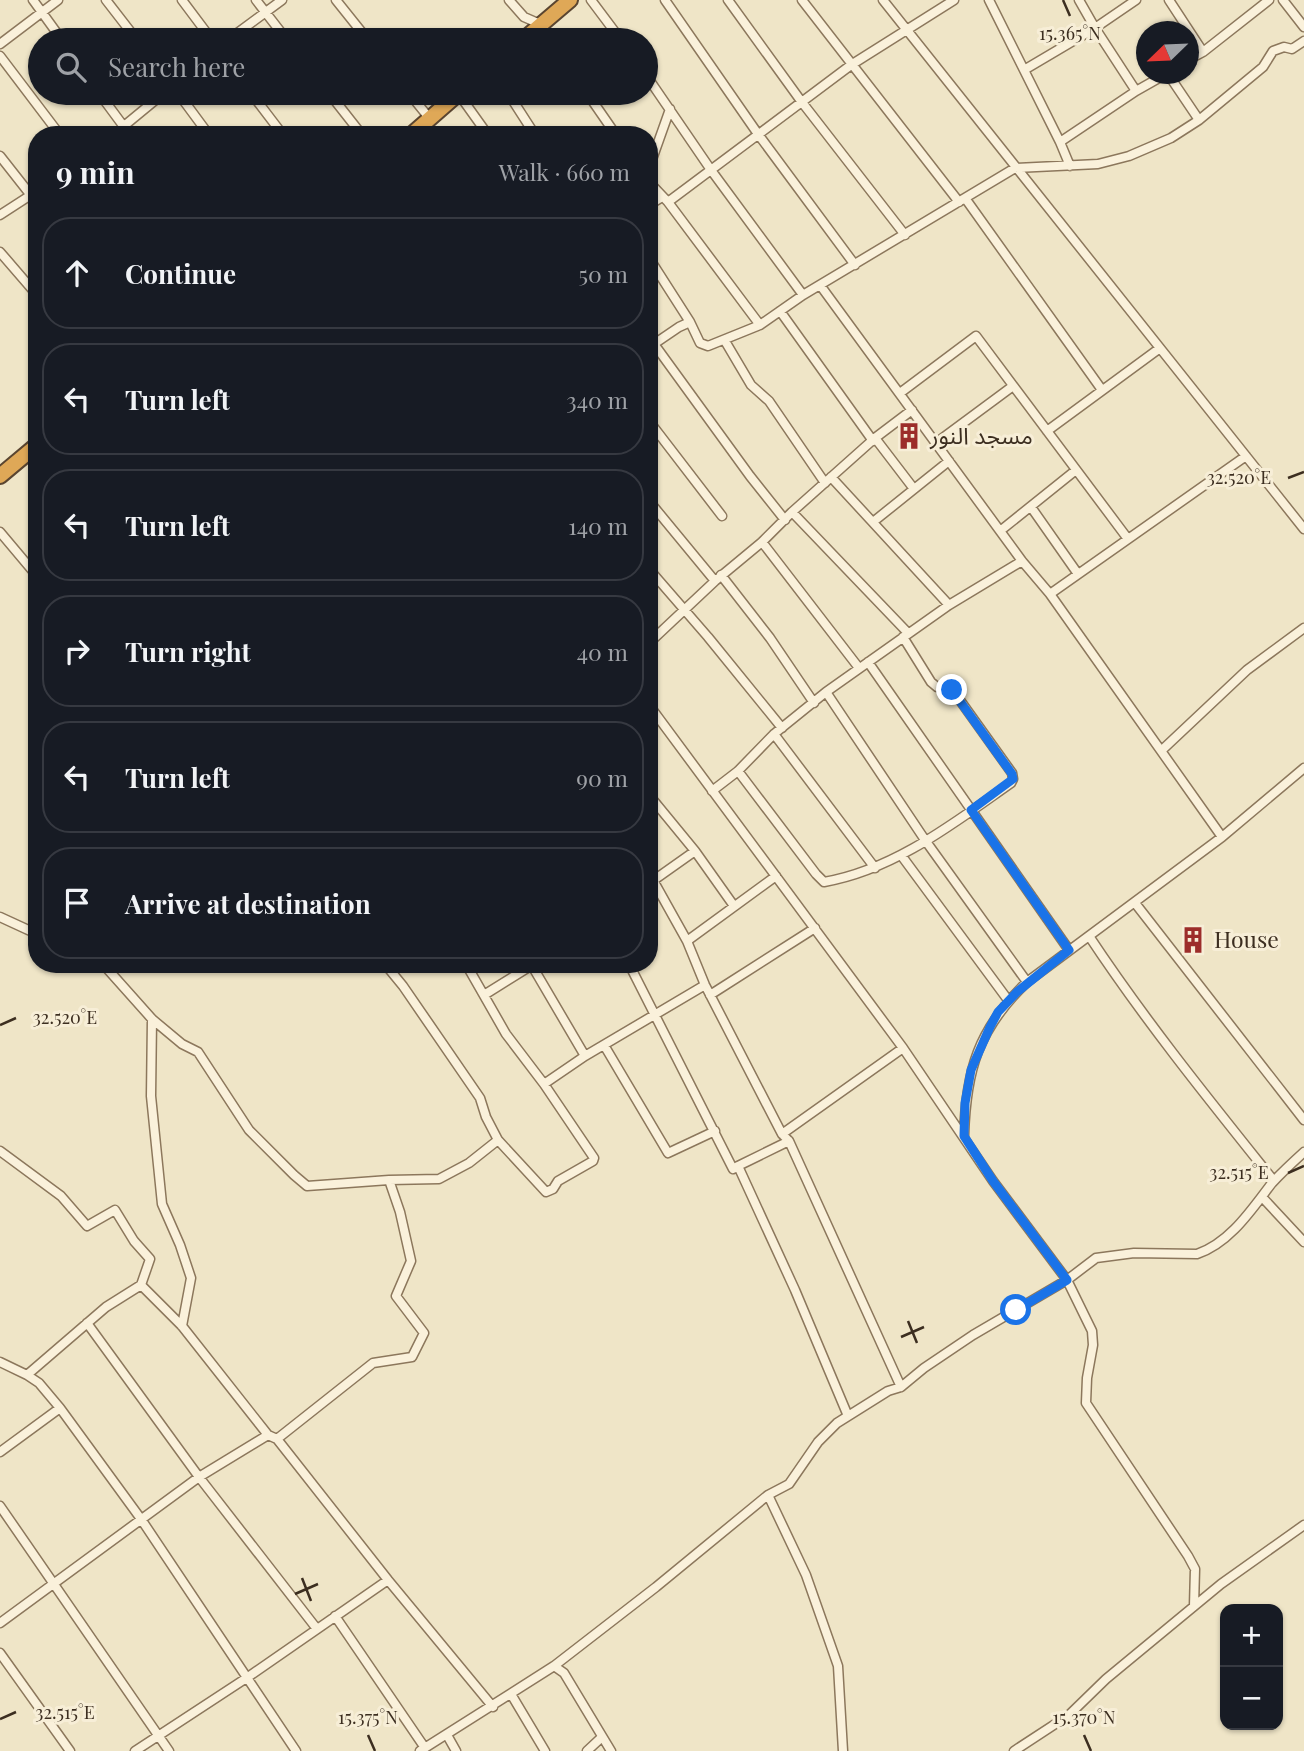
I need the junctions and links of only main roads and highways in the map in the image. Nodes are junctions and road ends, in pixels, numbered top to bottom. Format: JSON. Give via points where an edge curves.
{"nodes":[{"id":1,"x":570,"y":0,"type":"edge"},
{"id":2,"x":536,"y":28,"type":"edge"},
{"id":3,"x":445,"y":105,"type":"edge"},
{"id":4,"x":421,"y":126,"type":"edge"},
{"id":5,"x":28,"y":453,"type":"edge"},
{"id":6,"x":0,"y":476,"type":"edge"}],
"edges":[{"from":1,"to":2,"type":"highway"},
{"from":3,"to":4,"type":"highway"},
{"from":5,"to":6,"type":"highway"}]}
